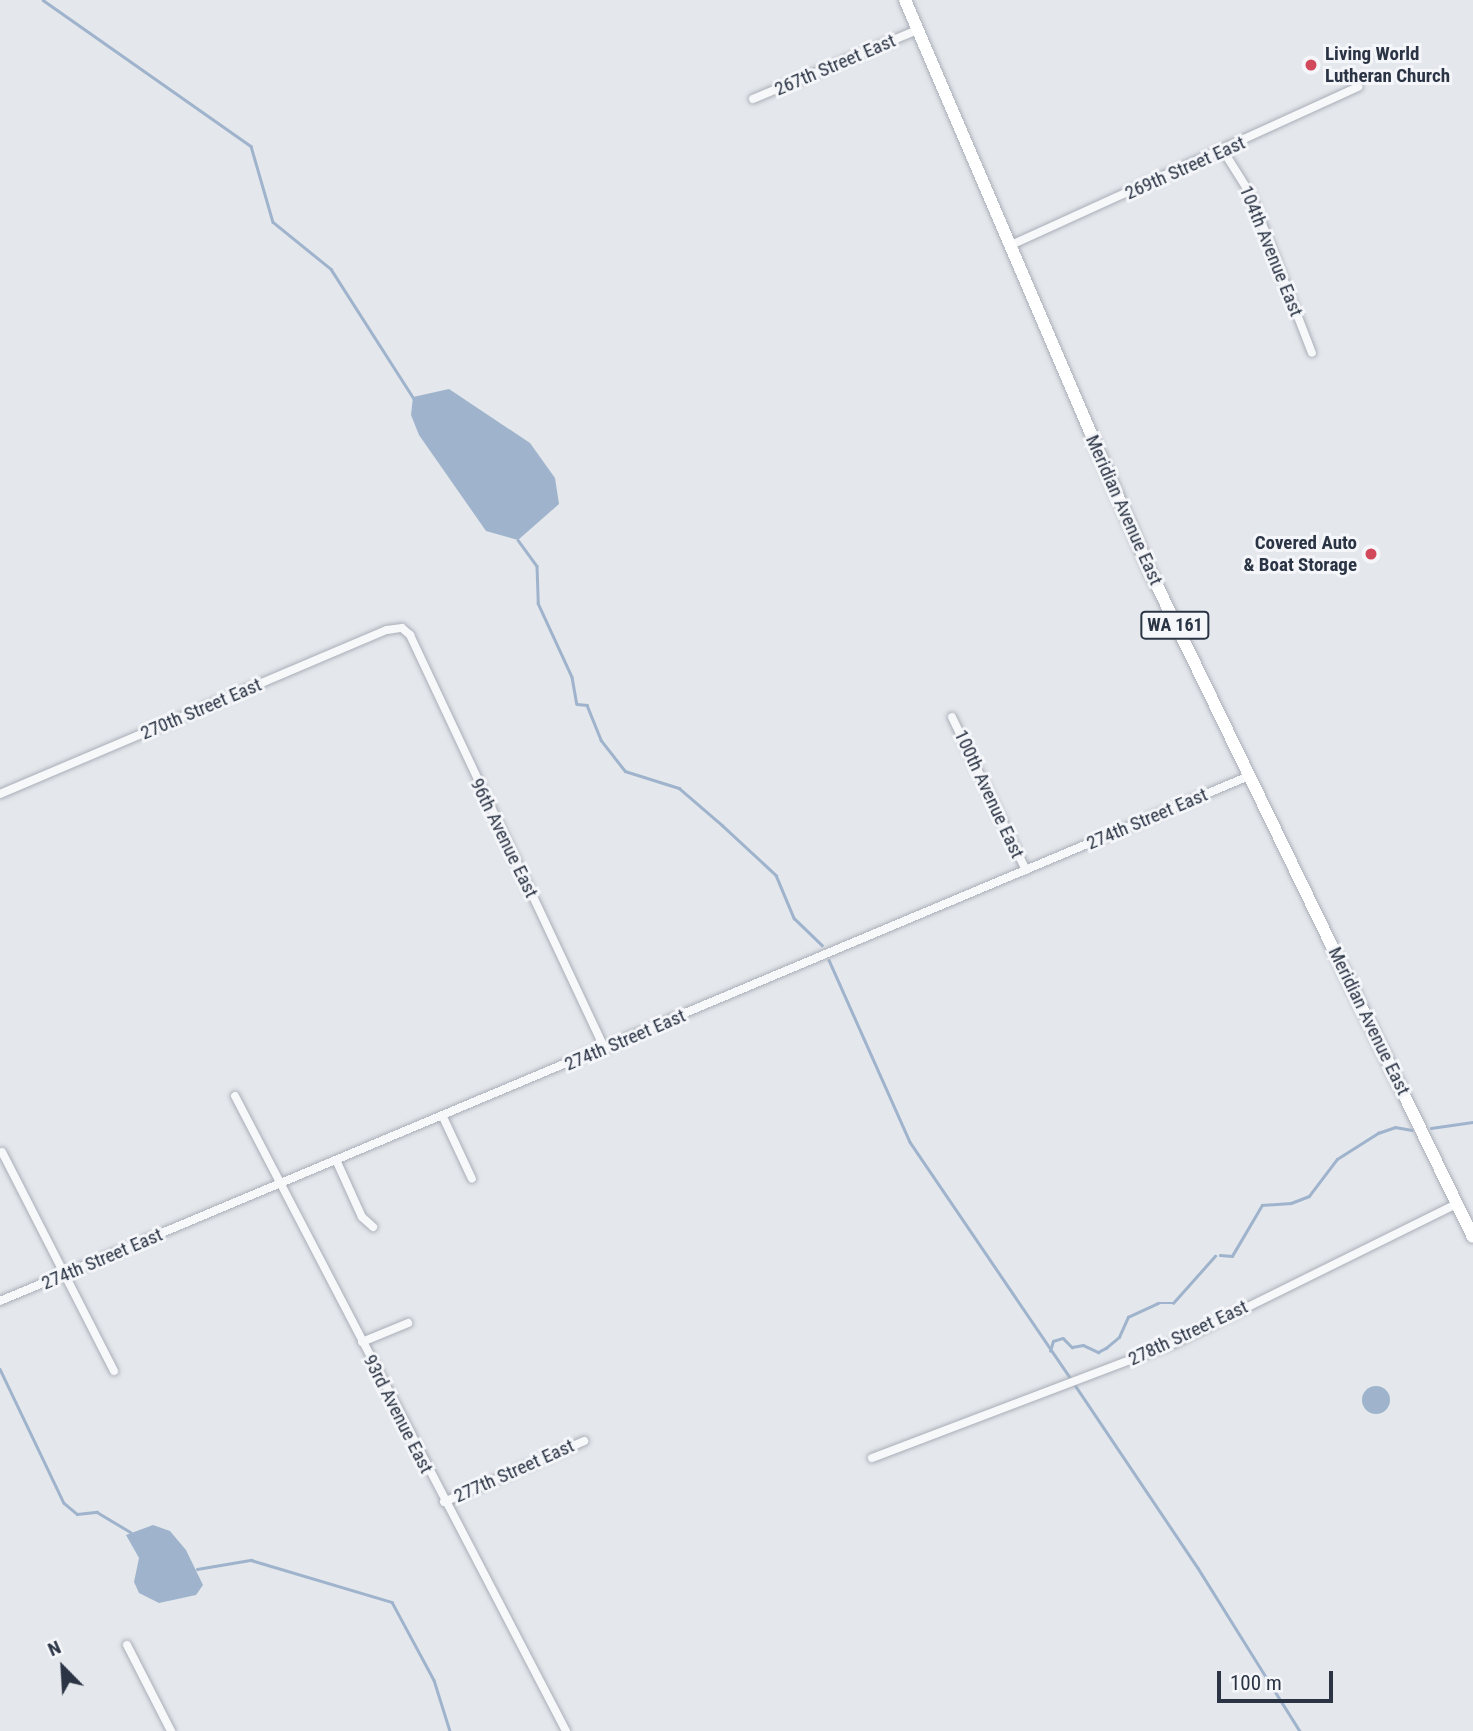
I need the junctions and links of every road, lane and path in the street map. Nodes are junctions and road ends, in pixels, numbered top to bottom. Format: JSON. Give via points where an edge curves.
{"nodes":[{"id":1,"x":905,"y":0,"type":"edge"},
{"id":2,"x":918,"y":30,"type":"junction"},
{"id":3,"x":1358,"y":87,"type":"dead end"},
{"id":4,"x":752,"y":99,"type":"dead end"},
{"id":5,"x":1224,"y":152,"type":"junction"},
{"id":6,"x":1009,"y":246,"type":"junction"},
{"id":7,"x":1312,"y":353,"type":"dead end"},
{"id":8,"x":402,"y":628,"type":"joint"},
{"id":9,"x":952,"y":717,"type":"dead end"},
{"id":10,"x":1249,"y":776,"type":"junction"},
{"id":11,"x":0,"y":794,"type":"edge"},
{"id":12,"x":1026,"y":870,"type":"junction"},
{"id":13,"x":605,"y":1049,"type":"junction"},
{"id":14,"x":235,"y":1096,"type":"dead end"},
{"id":15,"x":443,"y":1116,"type":"junction"},
{"id":16,"x":2,"y":1152,"type":"edge"},
{"id":17,"x":337,"y":1162,"type":"junction"},
{"id":18,"x":472,"y":1179,"type":"dead end"},
{"id":19,"x":281,"y":1185,"type":"junction"},
{"id":20,"x":1456,"y":1204,"type":"junction"},
{"id":21,"x":373,"y":1227,"type":"dead end"},
{"id":22,"x":1473,"y":1237,"type":"edge"},
{"id":23,"x":66,"y":1276,"type":"junction"},
{"id":24,"x":0,"y":1301,"type":"edge"},
{"id":25,"x":408,"y":1323,"type":"dead end"},
{"id":26,"x":362,"y":1342,"type":"junction"},
{"id":27,"x":114,"y":1371,"type":"dead end"},
{"id":28,"x":584,"y":1441,"type":"dead end"},
{"id":29,"x":872,"y":1458,"type":"dead end"},
{"id":30,"x":444,"y":1502,"type":"junction"},
{"id":31,"x":127,"y":1645,"type":"dead end"},
{"id":32,"x":171,"y":1731,"type":"edge"},
{"id":33,"x":566,"y":1731,"type":"edge"}],
"edges":[{"from":1,"to":2,"type":"main road","name":"Meridian Avenue East","number":"WA 161"},
{"from":2,"to":4,"type":"street","name":"267th Street East"},
{"from":2,"to":6,"type":"main road","name":"Meridian Avenue East","number":"WA 161"},
{"from":3,"to":5,"type":"street","name":"269th Street East"},
{"from":5,"to":6,"type":"street","name":"269th Street East"},
{"from":5,"to":7,"type":"street","name":"104th Avenue East","via":[[1251,195]]},
{"from":6,"to":10,"type":"main road","name":"Meridian Avenue East","number":"WA 161","via":[[1128,523]]},
{"from":8,"to":11,"type":"street","name":"270th Street East","via":[[387,630]]},
{"from":8,"to":13,"type":"street","name":"96th Avenue East","via":[[410,635]]},
{"from":9,"to":12,"type":"street","name":"100th Avenue East"},
{"from":10,"to":12,"type":"street","name":"274th Street East"},
{"from":10,"to":20,"type":"main road","name":"Meridian Avenue East","number":"WA 161"},
{"from":12,"to":13,"type":"street","name":"274th Street East"},
{"from":13,"to":15,"type":"street","name":"274th Street East"},
{"from":14,"to":19,"type":"street","name":"93rd Avenue East"},
{"from":15,"to":17,"type":"street","name":"274th Street East"},
{"from":15,"to":18,"type":"street"},
{"from":16,"to":23,"type":"street"},
{"from":17,"to":19,"type":"street","name":"274th Street East"},
{"from":17,"to":21,"type":"street","via":[[362,1217]]},
{"from":19,"to":23,"type":"street","name":"274th Street East"},
{"from":19,"to":26,"type":"street","name":"93rd Avenue East"},
{"from":20,"to":22,"type":"main road","name":"Meridian Avenue East","number":"WA 161"},
{"from":20,"to":29,"type":"street","name":"278th Street East","via":[[1175,1343]]},
{"from":23,"to":24,"type":"street","name":"274th Street East"},
{"from":23,"to":27,"type":"street"},
{"from":25,"to":26,"type":"street"},
{"from":26,"to":30,"type":"street","name":"93rd Avenue East"},
{"from":28,"to":30,"type":"street","name":"277th Street East"},
{"from":30,"to":33,"type":"street","name":"93rd Avenue East"},
{"from":31,"to":32,"type":"street"}]}
